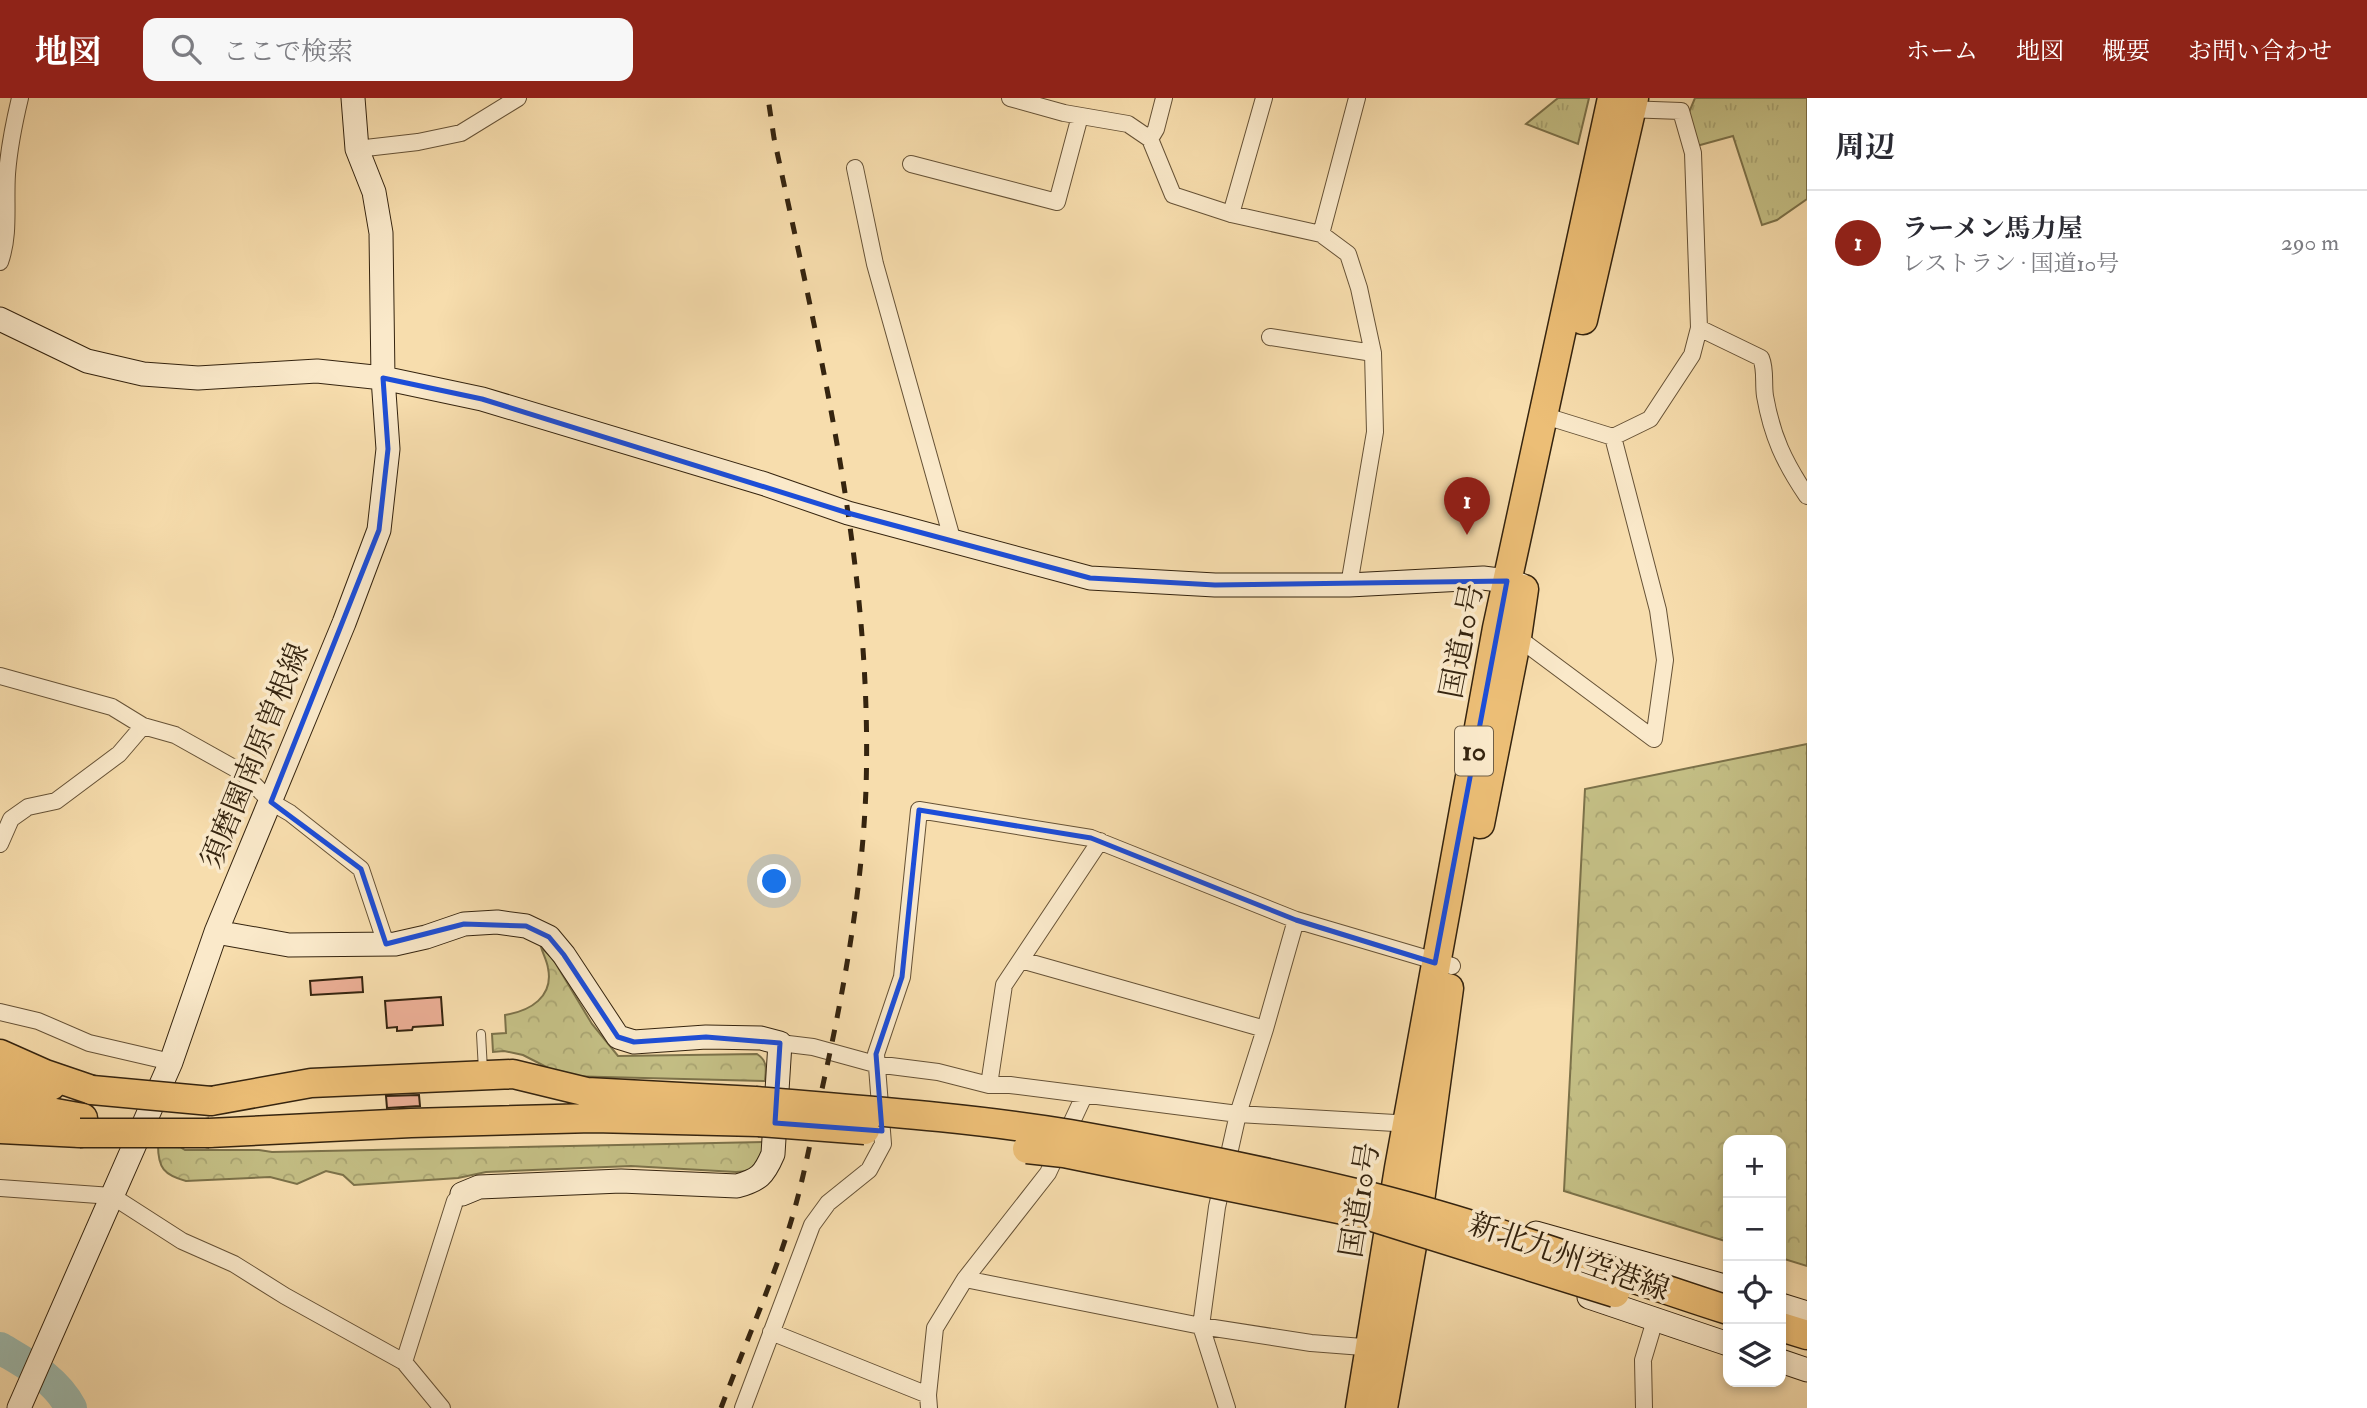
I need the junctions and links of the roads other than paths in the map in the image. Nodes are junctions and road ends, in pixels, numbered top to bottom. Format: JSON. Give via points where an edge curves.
{"nodes":[{"id":1,"x":20,"y":98,"type":"edge"},
{"id":2,"x":353,"y":98,"type":"edge"},
{"id":3,"x":518,"y":98,"type":"edge"},
{"id":4,"x":1010,"y":98,"type":"edge"},
{"id":5,"x":1164,"y":98,"type":"edge"},
{"id":6,"x":1264,"y":98,"type":"edge"},
{"id":7,"x":1357,"y":98,"type":"edge"},
{"id":8,"x":1622,"y":103,"type":"edge"},
{"id":9,"x":1071,"y":109,"type":"edge"},
{"id":10,"x":1150,"y":139,"type":"junction"},
{"id":11,"x":357,"y":149,"type":"junction"},
{"id":12,"x":911,"y":164,"type":"dead end"},
{"id":13,"x":855,"y":168,"type":"dead end"},
{"id":14,"x":1231,"y":214,"type":"junction"},
{"id":15,"x":1321,"y":234,"type":"junction"},
{"id":16,"x":0,"y":262,"type":"edge"},
{"id":17,"x":0,"y":319,"type":"edge"},
{"id":18,"x":1699,"y":328,"type":"junction"},
{"id":19,"x":1270,"y":337,"type":"dead end"},
{"id":20,"x":1373,"y":353,"type":"junction"},
{"id":21,"x":383,"y":378,"type":"junction"},
{"id":22,"x":1551,"y":418,"type":"junction"},
{"id":23,"x":1613,"y":438,"type":"junction"},
{"id":24,"x":1807,"y":496,"type":"edge"},
{"id":25,"x":953,"y":542,"type":"junction"},
{"id":26,"x":1516,"y":583,"type":"junction"},
{"id":27,"x":1349,"y":585,"type":"junction"},
{"id":28,"x":1517,"y":637,"type":"junction"},
{"id":29,"x":0,"y":676,"type":"edge"},
{"id":30,"x":143,"y":726,"type":"junction"},
{"id":31,"x":271,"y":802,"type":"junction"},
{"id":32,"x":1100,"y":841,"type":"junction"},
{"id":33,"x":0,"y":844,"type":"edge"},
{"id":34,"x":1296,"y":920,"type":"junction"},
{"id":35,"x":216,"y":932,"type":"junction"},
{"id":36,"x":386,"y":944,"type":"junction"},
{"id":37,"x":1021,"y":960,"type":"junction"},
{"id":38,"x":1444,"y":964,"type":"junction"},
{"id":39,"x":0,"y":1012,"type":"edge"},
{"id":40,"x":1265,"y":1029,"type":"junction"},
{"id":41,"x":481,"y":1034,"type":"dead end"},
{"id":42,"x":780,"y":1043,"type":"junction"},
{"id":43,"x":0,"y":1054,"type":"edge"},
{"id":44,"x":171,"y":1062,"type":"junction"},
{"id":45,"x":876,"y":1064,"type":"junction"},
{"id":46,"x":483,"y":1075,"type":"junction"},
{"id":47,"x":0,"y":1080,"type":"edge"},
{"id":48,"x":989,"y":1085,"type":"junction"},
{"id":49,"x":92,"y":1090,"type":"junction"},
{"id":50,"x":1084,"y":1096,"type":"junction"},
{"id":51,"x":0,"y":1103,"type":"edge"},
{"id":52,"x":757,"y":1111,"type":"junction"},
{"id":53,"x":1238,"y":1114,"type":"junction"},
{"id":54,"x":1407,"y":1119,"type":"junction"},
{"id":55,"x":82,"y":1126,"type":"junction"},
{"id":56,"x":0,"y":1129,"type":"edge"},
{"id":57,"x":1229,"y":1156,"type":"junction"},
{"id":58,"x":1222,"y":1187,"type":"junction"},
{"id":59,"x":0,"y":1188,"type":"edge"},
{"id":60,"x":462,"y":1194,"type":"joint"},
{"id":61,"x":112,"y":1196,"type":"junction"},
{"id":62,"x":1407,"y":1198,"type":"junction"},
{"id":63,"x":1402,"y":1232,"type":"junction"},
{"id":64,"x":965,"y":1279,"type":"junction"},
{"id":65,"x":1723,"y":1285,"type":"edge"},
{"id":66,"x":1786,"y":1306,"type":"edge"},
{"id":67,"x":1723,"y":1308,"type":"edge"},
{"id":68,"x":1807,"y":1313,"type":"edge"},
{"id":69,"x":1655,"y":1320,"type":"junction"},
{"id":70,"x":1201,"y":1325,"type":"junction"},
{"id":71,"x":1723,"y":1326,"type":"edge"},
{"id":72,"x":1786,"y":1329,"type":"edge"},
{"id":73,"x":771,"y":1332,"type":"junction"},
{"id":74,"x":1807,"y":1335,"type":"edge"},
{"id":75,"x":1723,"y":1342,"type":"edge"},
{"id":76,"x":1786,"y":1347,"type":"edge"},
{"id":77,"x":1382,"y":1349,"type":"junction"},
{"id":78,"x":1807,"y":1353,"type":"edge"},
{"id":79,"x":404,"y":1362,"type":"junction"},
{"id":80,"x":1786,"y":1363,"type":"edge"},
{"id":81,"x":1807,"y":1370,"type":"edge"},
{"id":82,"x":929,"y":1401,"type":"edge"},
{"id":83,"x":19,"y":1408,"type":"edge"},
{"id":84,"x":442,"y":1408,"type":"edge"},
{"id":85,"x":743,"y":1408,"type":"edge"},
{"id":86,"x":1227,"y":1408,"type":"edge"},
{"id":87,"x":1360,"y":1408,"type":"edge"},
{"id":88,"x":1383,"y":1408,"type":"edge"},
{"id":89,"x":1644,"y":1408,"type":"edge"}],
"edges":[{"from":1,"to":16,"type":"street","via":[[11,135],[6,245]]},
{"from":2,"to":11,"type":"street","name":"須磨園南原曽根線"},
{"from":3,"to":11,"type":"street","via":[[461,133]]},
{"from":4,"to":9,"type":"street"},
{"from":5,"to":10,"type":"street"},
{"from":6,"to":14,"type":"street"},
{"from":7,"to":15,"type":"street"},
{"from":8,"to":18,"type":"street","via":[[1681,111],[1693,153]]},
{"from":8,"to":22,"type":"highway","name":"国道10号","number":"10"},
{"from":9,"to":10,"type":"street","via":[[1128,124]]},
{"from":9,"to":12,"type":"street","via":[[1057,202]]},
{"from":10,"to":14,"type":"street","via":[[1173,195]]},
{"from":11,"to":21,"type":"street","name":"須磨園南原曽根線","via":[[374,192],[381,233]]},
{"from":13,"to":25,"type":"street","via":[[875,264]]},
{"from":14,"to":15,"type":"street"},
{"from":15,"to":20,"type":"street","via":[[1348,254]]},
{"from":17,"to":21,"type":"street","via":[[87,361],[143,374],[198,378],[317,371]]},
{"from":18,"to":23,"type":"street","via":[[1692,355],[1650,419]]},
{"from":18,"to":24,"type":"street","via":[[1761,358],[1777,444]]},
{"from":19,"to":20,"type":"street"},
{"from":20,"to":27,"type":"street","via":[[1375,432]]},
{"from":21,"to":25,"type":"street","via":[[482,399]]},
{"from":21,"to":31,"type":"street","name":"須磨園南原曽根線","via":[[388,449],[379,530]]},
{"from":22,"to":23,"type":"street"},
{"from":22,"to":26,"type":"highway","name":"国道10号","number":"10"},
{"from":23,"to":28,"type":"street","via":[[1658,610],[1665,660],[1654,739]]},
{"from":25,"to":27,"type":"street","via":[[1090,578],[1202,585]]},
{"from":26,"to":27,"type":"street","via":[[1483,578]]},
{"from":26,"to":28,"type":"highway","name":"国道10号","number":"10"},
{"from":26,"to":38,"type":"highway","name":"国道10号","number":"10"},
{"from":28,"to":38,"type":"highway","name":"国道10号","number":"10"},
{"from":29,"to":30,"type":"street","via":[[111,707]]},
{"from":30,"to":31,"type":"street","via":[[175,735],[243,773]]},
{"from":30,"to":33,"type":"street","via":[[119,754],[55,801],[28,807],[10,819]]},
{"from":31,"to":35,"type":"street","name":"須磨園南原曽根線"},
{"from":31,"to":36,"type":"street","via":[[360,869]]},
{"from":32,"to":34,"type":"street"},
{"from":32,"to":37,"type":"street"},
{"from":32,"to":45,"type":"street","via":[[919,810],[902,977]]},
{"from":34,"to":38,"type":"street"},
{"from":34,"to":40,"type":"street"},
{"from":35,"to":36,"type":"street","via":[[289,945]]},
{"from":35,"to":44,"type":"street","name":"須磨園南原曽根線"},
{"from":36,"to":42,"type":"street","via":[[464,924],[526,926],[549,937],[564,955],[618,1037],[634,1042],[706,1037]]},
{"from":37,"to":40,"type":"street"},
{"from":37,"to":48,"type":"street","via":[[1004,985]]},
{"from":38,"to":54,"type":"highway","name":"国道10号","number":"10"},
{"from":38,"to":62,"type":"highway","name":"国道10号","number":"10"},
{"from":39,"to":44,"type":"street","via":[[112,1049]]},
{"from":40,"to":53,"type":"street"},
{"from":41,"to":46,"type":"lane"},
{"from":42,"to":45,"type":"street"},
{"from":42,"to":60,"type":"street","via":[[773,1154],[754,1182],[737,1186],[608,1181],[479,1187]]},
{"from":43,"to":49,"type":"highway"},
{"from":44,"to":61,"type":"street","name":"須磨園南原曽根線"},
{"from":45,"to":48,"type":"street"},
{"from":45,"to":73,"type":"street","via":[[883,1143],[869,1170],[828,1203],[812,1225]]},
{"from":46,"to":49,"type":"highway","bridge":true,"via":[[311,1083],[211,1101]]},
{"from":46,"to":52,"type":"highway","via":[[513,1074],[587,1092]]},
{"from":47,"to":49,"type":"highway"},
{"from":48,"to":50,"type":"street"},
{"from":50,"to":53,"type":"street"},
{"from":50,"to":64,"type":"street","via":[[1048,1173]]},
{"from":51,"to":55,"type":"highway"},
{"from":52,"to":55,"type":"highway","bridge":true,"via":[[209,1133]]},
{"from":52,"to":67,"type":"highway","bridge":true,"via":[[906,1114],[1069,1134],[1269,1174],[1443,1217]]},
{"from":52,"to":71,"type":"highway","bridge":true,"via":[[1064,1153],[1363,1214]]},
{"from":53,"to":54,"type":"street","via":[[1395,1123]]},
{"from":53,"to":57,"type":"street"},
{"from":54,"to":62,"type":"highway","name":"国道10号","number":"10"},
{"from":55,"to":56,"type":"highway"},
{"from":57,"to":58,"type":"street"},
{"from":57,"to":62,"type":"street"},
{"from":58,"to":63,"type":"street"},
{"from":58,"to":70,"type":"street"},
{"from":59,"to":61,"type":"street"},
{"from":60,"to":79,"type":"street","via":[[455,1201]]},
{"from":61,"to":79,"type":"street","via":[[181,1241],[234,1264]]},
{"from":61,"to":83,"type":"street","name":"須磨園南原曽根線"},
{"from":62,"to":63,"type":"highway","name":"国道10号","number":"10"},
{"from":62,"to":65,"type":"street","name":"新北九州空港線"},
{"from":63,"to":69,"type":"street","name":"新北九州空港線"},
{"from":63,"to":77,"type":"highway","name":"国道10号","number":"10"},
{"from":64,"to":70,"type":"street"},
{"from":64,"to":82,"type":"street","via":[[935,1328]]},
{"from":66,"to":68,"type":"street"},
{"from":69,"to":75,"type":"street","name":"新北九州空港線"},
{"from":69,"to":89,"type":"street","via":[[1643,1360]]},
{"from":70,"to":77,"type":"street"},
{"from":70,"to":86,"type":"street"},
{"from":72,"to":74,"type":"highway"},
{"from":73,"to":82,"type":"street"},
{"from":73,"to":85,"type":"street"},
{"from":76,"to":78,"type":"highway"},
{"from":77,"to":87,"type":"highway","name":"国道10号","number":"10"},
{"from":77,"to":88,"type":"highway","name":"国道10号","number":"10"},
{"from":79,"to":84,"type":"street"},
{"from":80,"to":81,"type":"street"}]}
